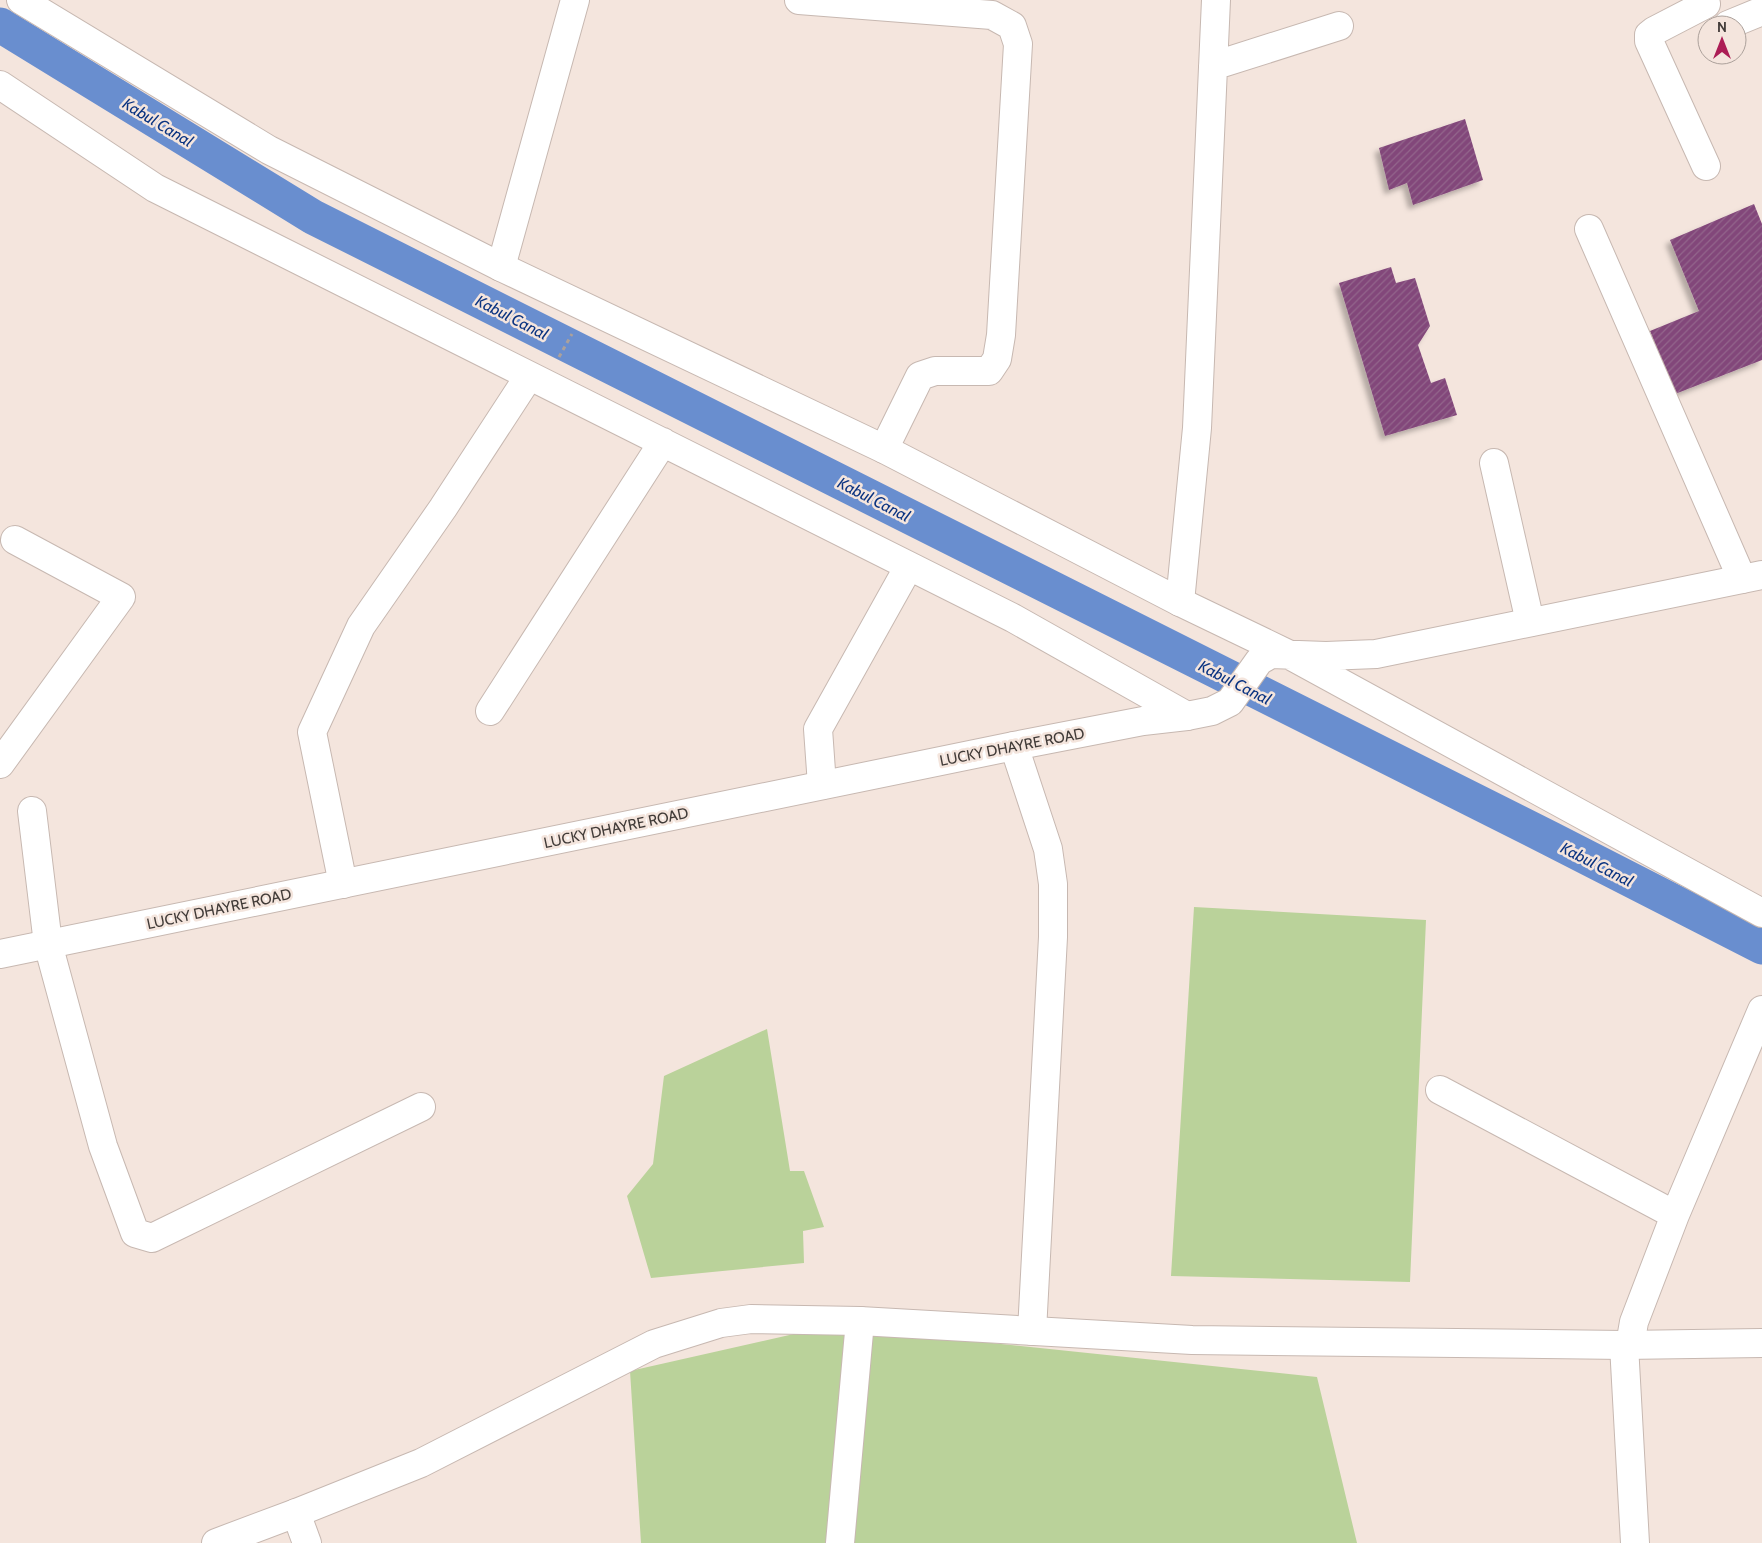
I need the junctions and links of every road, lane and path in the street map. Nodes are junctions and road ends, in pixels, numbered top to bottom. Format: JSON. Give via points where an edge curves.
{"nodes":[{"id":1,"x":20,"y":0,"type":"edge"},
{"id":2,"x":576,"y":0,"type":"edge"},
{"id":3,"x":798,"y":0,"type":"edge"},
{"id":4,"x":1216,"y":0,"type":"edge"},
{"id":5,"x":1711,"y":10,"type":"edge"},
{"id":6,"x":1762,"y":11,"type":"edge"},
{"id":7,"x":1747,"y":17,"type":"edge"},
{"id":8,"x":1340,"y":26,"type":"dead end"},
{"id":9,"x":1213,"y":66,"type":"junction"},
{"id":10,"x":0,"y":85,"type":"edge"},
{"id":11,"x":1706,"y":166,"type":"dead end"},
{"id":12,"x":1590,"y":229,"type":"dead end"},
{"id":13,"x":501,"y":266,"type":"junction"},
{"id":14,"x":587,"y":308,"type":"junction"},
{"id":15,"x":537,"y":380,"type":"junction"},
{"id":16,"x":663,"y":442,"type":"junction"},
{"id":17,"x":884,"y":449,"type":"junction"},
{"id":18,"x":1494,"y":463,"type":"dead end"},
{"id":19,"x":15,"y":540,"type":"dead end"},
{"id":20,"x":909,"y":566,"type":"junction"},
{"id":21,"x":1752,"y":577,"type":"edge"},
{"id":22,"x":1180,"y":602,"type":"junction"},
{"id":23,"x":1530,"y":622,"type":"junction"},
{"id":24,"x":1286,"y":653,"type":"junction"},
{"id":25,"x":490,"y":711,"type":"dead end"},
{"id":26,"x":1187,"y":716,"type":"junction"},
{"id":27,"x":1014,"y":746,"type":"junction"},
{"id":28,"x":0,"y":764,"type":"edge"},
{"id":29,"x":822,"y":785,"type":"junction"},
{"id":30,"x":32,"y":811,"type":"dead end"},
{"id":31,"x":343,"y":884,"type":"junction"},
{"id":32,"x":1762,"y":912,"type":"edge"},
{"id":33,"x":48,"y":944,"type":"junction"},
{"id":34,"x":0,"y":954,"type":"edge"},
{"id":35,"x":1762,"y":1010,"type":"edge"},
{"id":36,"x":1440,"y":1090,"type":"dead end"},
{"id":37,"x":421,"y":1107,"type":"dead end"},
{"id":38,"x":1675,"y":1215,"type":"junction"},
{"id":39,"x":860,"y":1321,"type":"junction"},
{"id":40,"x":1032,"y":1331,"type":"junction"},
{"id":41,"x":1762,"y":1343,"type":"edge"},
{"id":42,"x":1627,"y":1345,"type":"junction"},
{"id":43,"x":296,"y":1513,"type":"junction"},
{"id":44,"x":216,"y":1543,"type":"edge"},
{"id":45,"x":308,"y":1543,"type":"edge"},
{"id":46,"x":840,"y":1543,"type":"edge"},
{"id":47,"x":1635,"y":1543,"type":"edge"}],
"edges":[{"from":1,"to":13,"type":"street","via":[[269,150]]},
{"from":2,"to":13,"type":"street"},
{"from":3,"to":17,"type":"street","via":[[992,15],[1012,26],[1018,44],[997,359],[989,370],[935,371],[920,376]]},
{"from":4,"to":9,"type":"street"},
{"from":5,"to":11,"type":"street","via":[[1649,35]]},
{"from":6,"to":7,"type":"street"},
{"from":8,"to":9,"type":"street"},
{"from":9,"to":22,"type":"street","via":[[1197,428]]},
{"from":10,"to":15,"type":"street","via":[[155,188]]},
{"from":12,"to":21,"type":"street"},
{"from":13,"to":14,"type":"street"},
{"from":14,"to":15,"type":"path"},
{"from":14,"to":17,"type":"street"},
{"from":15,"to":16,"type":"street"},
{"from":15,"to":31,"type":"street","via":[[361,626],[312,732]]},
{"from":16,"to":20,"type":"street"},
{"from":16,"to":25,"type":"street"},
{"from":17,"to":22,"type":"street"},
{"from":18,"to":23,"type":"street"},
{"from":19,"to":28,"type":"street","via":[[120,597]]},
{"from":20,"to":26,"type":"street","via":[[1013,618]]},
{"from":20,"to":29,"type":"street","via":[[818,729]]},
{"from":21,"to":23,"type":"street"},
{"from":22,"to":24,"type":"street"},
{"from":23,"to":24,"type":"street","via":[[1376,654],[1326,656]]},
{"from":24,"to":26,"type":"street","name":"LUCKY DHAYRE ROAD","via":[[1271,654],[1258,661],[1230,702],[1212,711]]},
{"from":24,"to":32,"type":"street"},
{"from":26,"to":27,"type":"street","name":"LUCKY DHAYRE ROAD","via":[[1143,721]]},
{"from":27,"to":29,"type":"street","name":"LUCKY DHAYRE ROAD"},
{"from":27,"to":40,"type":"street","via":[[1048,850],[1053,884]]},
{"from":29,"to":31,"type":"street","name":"LUCKY DHAYRE ROAD"},
{"from":30,"to":33,"type":"street"},
{"from":31,"to":33,"type":"street","name":"LUCKY DHAYRE ROAD"},
{"from":33,"to":34,"type":"street","name":"LUCKY DHAYRE ROAD"},
{"from":33,"to":37,"type":"street","via":[[103,1146],[135,1233],[152,1238]]},
{"from":35,"to":38,"type":"street"},
{"from":36,"to":38,"type":"street"},
{"from":38,"to":42,"type":"street"},
{"from":39,"to":40,"type":"street"},
{"from":39,"to":43,"type":"street","via":[[751,1319],[721,1323],[654,1344],[421,1463]]},
{"from":39,"to":46,"type":"street"},
{"from":40,"to":42,"type":"street","via":[[1192,1340]]},
{"from":41,"to":42,"type":"street"},
{"from":42,"to":47,"type":"street"},
{"from":43,"to":44,"type":"street"},
{"from":43,"to":45,"type":"street"}]}
